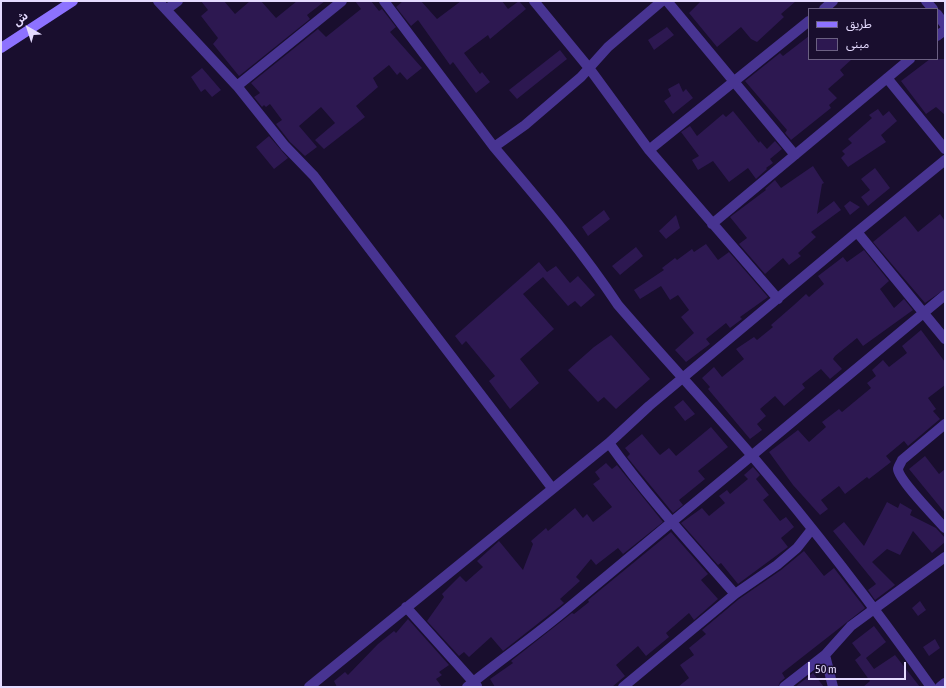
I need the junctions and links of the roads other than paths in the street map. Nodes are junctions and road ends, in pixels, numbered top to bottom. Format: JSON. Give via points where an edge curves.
{"nodes":[{"id":1,"x":73,"y":1,"type":"edge"},
{"id":2,"x":158,"y":1,"type":"edge"},
{"id":3,"x":178,"y":1,"type":"edge"},
{"id":4,"x":342,"y":1,"type":"edge"},
{"id":5,"x":384,"y":1,"type":"edge"},
{"id":6,"x":534,"y":1,"type":"edge"},
{"id":7,"x":662,"y":1,"type":"edge"},
{"id":8,"x":667,"y":1,"type":"edge"},
{"id":9,"x":834,"y":1,"type":"edge"},
{"id":10,"x":825,"y":8,"type":"edge"},
{"id":11,"x":167,"y":9,"type":"junction"},
{"id":12,"x":938,"y":15,"type":"edge"},
{"id":13,"x":808,"y":22,"type":"edge"},
{"id":14,"x":945,"y":25,"type":"edge"},
{"id":15,"x":1,"y":48,"type":"edge"},
{"id":16,"x":909,"y":60,"type":"edge"},
{"id":17,"x":589,"y":68,"type":"junction"},
{"id":18,"x":887,"y":78,"type":"junction"},
{"id":19,"x":734,"y":81,"type":"junction"},
{"id":20,"x":237,"y":86,"type":"junction"},
{"id":21,"x":494,"y":147,"type":"junction"},
{"id":22,"x":945,"y":149,"type":"edge"},
{"id":23,"x":649,"y":150,"type":"junction"},
{"id":24,"x":795,"y":155,"type":"junction"},
{"id":25,"x":945,"y":160,"type":"edge"},
{"id":26,"x":712,"y":224,"type":"junction"},
{"id":27,"x":857,"y":232,"type":"junction"},
{"id":28,"x":945,"y":295,"type":"edge"},
{"id":29,"x":778,"y":299,"type":"junction"},
{"id":30,"x":924,"y":313,"type":"junction"},
{"id":31,"x":945,"y":339,"type":"edge"},
{"id":32,"x":683,"y":378,"type":"junction"},
{"id":33,"x":945,"y":424,"type":"edge"},
{"id":34,"x":609,"y":442,"type":"junction"},
{"id":35,"x":753,"y":457,"type":"junction"},
{"id":36,"x":552,"y":488,"type":"junction"},
{"id":37,"x":670,"y":522,"type":"junction"},
{"id":38,"x":945,"y":528,"type":"edge"},
{"id":39,"x":812,"y":529,"type":"junction"},
{"id":40,"x":945,"y":557,"type":"edge"},
{"id":41,"x":735,"y":594,"type":"junction"},
{"id":42,"x":406,"y":607,"type":"junction"},
{"id":43,"x":876,"y":610,"type":"junction"},
{"id":44,"x":825,"y":655,"type":"junction"},
{"id":45,"x":945,"y":683,"type":"edge"},
{"id":46,"x":473,"y":685,"type":"edge"},
{"id":47,"x":309,"y":687,"type":"edge"},
{"id":48,"x":623,"y":687,"type":"edge"},
{"id":49,"x":784,"y":687,"type":"edge"},
{"id":50,"x":833,"y":687,"type":"edge"},
{"id":51,"x":931,"y":687,"type":"edge"},
{"id":52,"x":940,"y":687,"type":"edge"}],
"edges":[{"from":1,"to":15,"type":"street"},
{"from":2,"to":11,"type":"street"},
{"from":3,"to":11,"type":"street"},
{"from":4,"to":20,"type":"street"},
{"from":5,"to":21,"type":"street"},
{"from":6,"to":17,"type":"street"},
{"from":7,"to":17,"type":"street","via":[[608,47]]},
{"from":8,"to":19,"type":"street"},
{"from":9,"to":10,"type":"street"},
{"from":11,"to":20,"type":"street"},
{"from":12,"to":14,"type":"street"},
{"from":13,"to":19,"type":"street"},
{"from":16,"to":18,"type":"street"},
{"from":17,"to":21,"type":"street","via":[[525,125]]},
{"from":17,"to":23,"type":"street"},
{"from":18,"to":22,"type":"street"},
{"from":18,"to":24,"type":"street"},
{"from":19,"to":23,"type":"street"},
{"from":19,"to":24,"type":"street"},
{"from":20,"to":36,"type":"street","via":[[285,146],[314,176]]},
{"from":21,"to":32,"type":"street","via":[[603,281],[618,305]]},
{"from":23,"to":26,"type":"street"},
{"from":24,"to":26,"type":"street"},
{"from":25,"to":27,"type":"street"},
{"from":26,"to":29,"type":"street"},
{"from":27,"to":29,"type":"street"},
{"from":27,"to":30,"type":"street"},
{"from":28,"to":30,"type":"street"},
{"from":29,"to":32,"type":"street"},
{"from":30,"to":31,"type":"street"},
{"from":30,"to":35,"type":"street"},
{"from":32,"to":34,"type":"street"},
{"from":32,"to":35,"type":"street"},
{"from":33,"to":38,"type":"street","via":[[902,460],[898,469],[914,495]]},
{"from":34,"to":36,"type":"street"},
{"from":34,"to":37,"type":"street"},
{"from":35,"to":37,"type":"street"},
{"from":35,"to":39,"type":"street"},
{"from":36,"to":42,"type":"street"},
{"from":37,"to":41,"type":"street"},
{"from":37,"to":46,"type":"street"},
{"from":39,"to":41,"type":"street","via":[[797,548],[777,565]]},
{"from":39,"to":43,"type":"street"},
{"from":40,"to":43,"type":"street"},
{"from":41,"to":48,"type":"street"},
{"from":42,"to":46,"type":"street"},
{"from":42,"to":47,"type":"street"},
{"from":43,"to":44,"type":"street","via":[[851,626]]},
{"from":43,"to":51,"type":"street"},
{"from":44,"to":49,"type":"street"},
{"from":44,"to":50,"type":"street"},
{"from":45,"to":52,"type":"street"}]}
